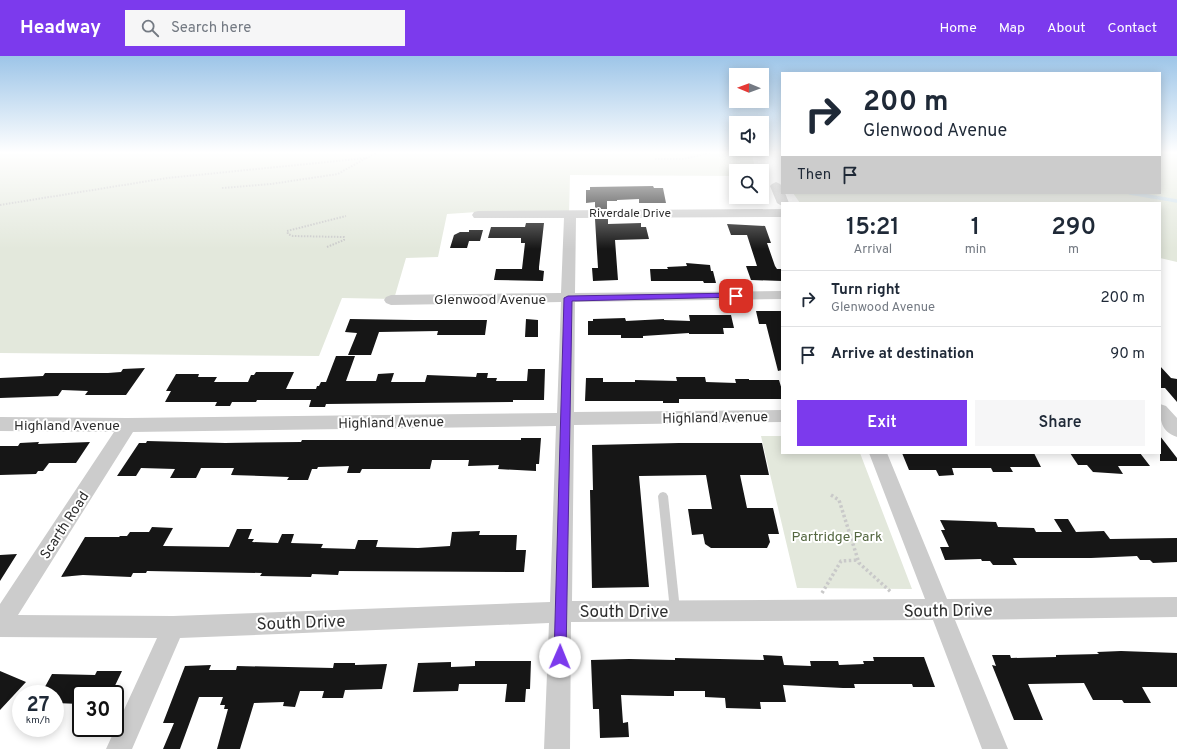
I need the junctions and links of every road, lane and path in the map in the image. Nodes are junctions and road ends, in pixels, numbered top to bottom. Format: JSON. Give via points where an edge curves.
{"nodes":[{"id":1,"x":128,"y":184,"type":"edge"},
{"id":2,"x":267,"y":184,"type":"edge"},
{"id":3,"x":776,"y":186,"type":"dead end"},
{"id":4,"x":222,"y":188,"type":"dead end"},
{"id":5,"x":782,"y":202,"type":"edge"},
{"id":6,"x":0,"y":205,"type":"edge"},
{"id":7,"x":781,"y":212,"type":"edge"},
{"id":8,"x":570,"y":214,"type":"junction"},
{"id":9,"x":478,"y":215,"type":"dead end"},
{"id":10,"x":346,"y":216,"type":"dead end"},
{"id":11,"x":327,"y":247,"type":"dead end"},
{"id":12,"x":781,"y":295,"type":"edge"},
{"id":13,"x":568,"y":298,"type":"junction"},
{"id":14,"x":391,"y":300,"type":"dead end"},
{"id":15,"x":1165,"y":413,"type":"edge"},
{"id":16,"x":781,"y":416,"type":"edge"},
{"id":17,"x":566,"y":420,"type":"junction"},
{"id":18,"x":0,"y":424,"type":"edge"},
{"id":19,"x":128,"y":425,"type":"junction"},
{"id":20,"x":1177,"y":430,"type":"edge"},
{"id":21,"x":878,"y":454,"type":"edge"},
{"id":22,"x":831,"y":495,"type":"dead end"},
{"id":23,"x":663,"y":496,"type":"dead end"},
{"id":24,"x":858,"y":560,"type":"junction"},
{"id":25,"x":1177,"y":607,"type":"edge"},
{"id":26,"x":913,"y":610,"type":"junction"},
{"id":27,"x":940,"y":610,"type":"junction"},
{"id":28,"x":675,"y":611,"type":"junction"},
{"id":29,"x":812,"y":611,"type":"junction"},
{"id":30,"x":561,"y":612,"type":"junction"},
{"id":31,"x":0,"y":625,"type":"edge"},
{"id":32,"x":174,"y":627,"type":"junction"},
{"id":33,"x":119,"y":749,"type":"edge"},
{"id":34,"x":558,"y":749,"type":"edge"},
{"id":35,"x":995,"y":749,"type":"edge"}],
"edges":[{"from":1,"to":6,"type":"path"},
{"from":2,"to":4,"type":"path"},
{"from":3,"to":5,"type":"street"},
{"from":7,"to":8,"type":"street","name":"Riverdale Drive"},
{"from":8,"to":9,"type":"street","name":"Riverdale Drive"},
{"from":8,"to":13,"type":"street"},
{"from":10,"to":11,"type":"path","via":[[287,231],[293,236],[344,237],[344,240]]},
{"from":12,"to":13,"type":"street","name":"Glenwood Avenue"},
{"from":13,"to":14,"type":"street","name":"Glenwood Avenue"},
{"from":13,"to":17,"type":"street"},
{"from":15,"to":20,"type":"street"},
{"from":16,"to":17,"type":"street","name":"Highland Avenue"},
{"from":17,"to":19,"type":"street","name":"Highland Avenue"},
{"from":17,"to":30,"type":"street"},
{"from":18,"to":19,"type":"street","name":"Highland Avenue"},
{"from":19,"to":31,"type":"street","name":"Scarth Road"},
{"from":21,"to":27,"type":"street"},
{"from":22,"to":24,"type":"path","via":[[839,500]]},
{"from":23,"to":28,"type":"lane"},
{"from":24,"to":26,"type":"path"},
{"from":24,"to":29,"type":"path","via":[[841,560]]},
{"from":25,"to":27,"type":"street","name":"South Drive"},
{"from":26,"to":27,"type":"street","name":"South Drive"},
{"from":26,"to":29,"type":"street","name":"South Drive"},
{"from":27,"to":35,"type":"street"},
{"from":28,"to":29,"type":"street","name":"South Drive"},
{"from":28,"to":30,"type":"street","name":"South Drive"},
{"from":30,"to":32,"type":"street","name":"South Drive"},
{"from":30,"to":34,"type":"street"},
{"from":31,"to":32,"type":"street","name":"South Drive"},
{"from":32,"to":33,"type":"street"}]}
